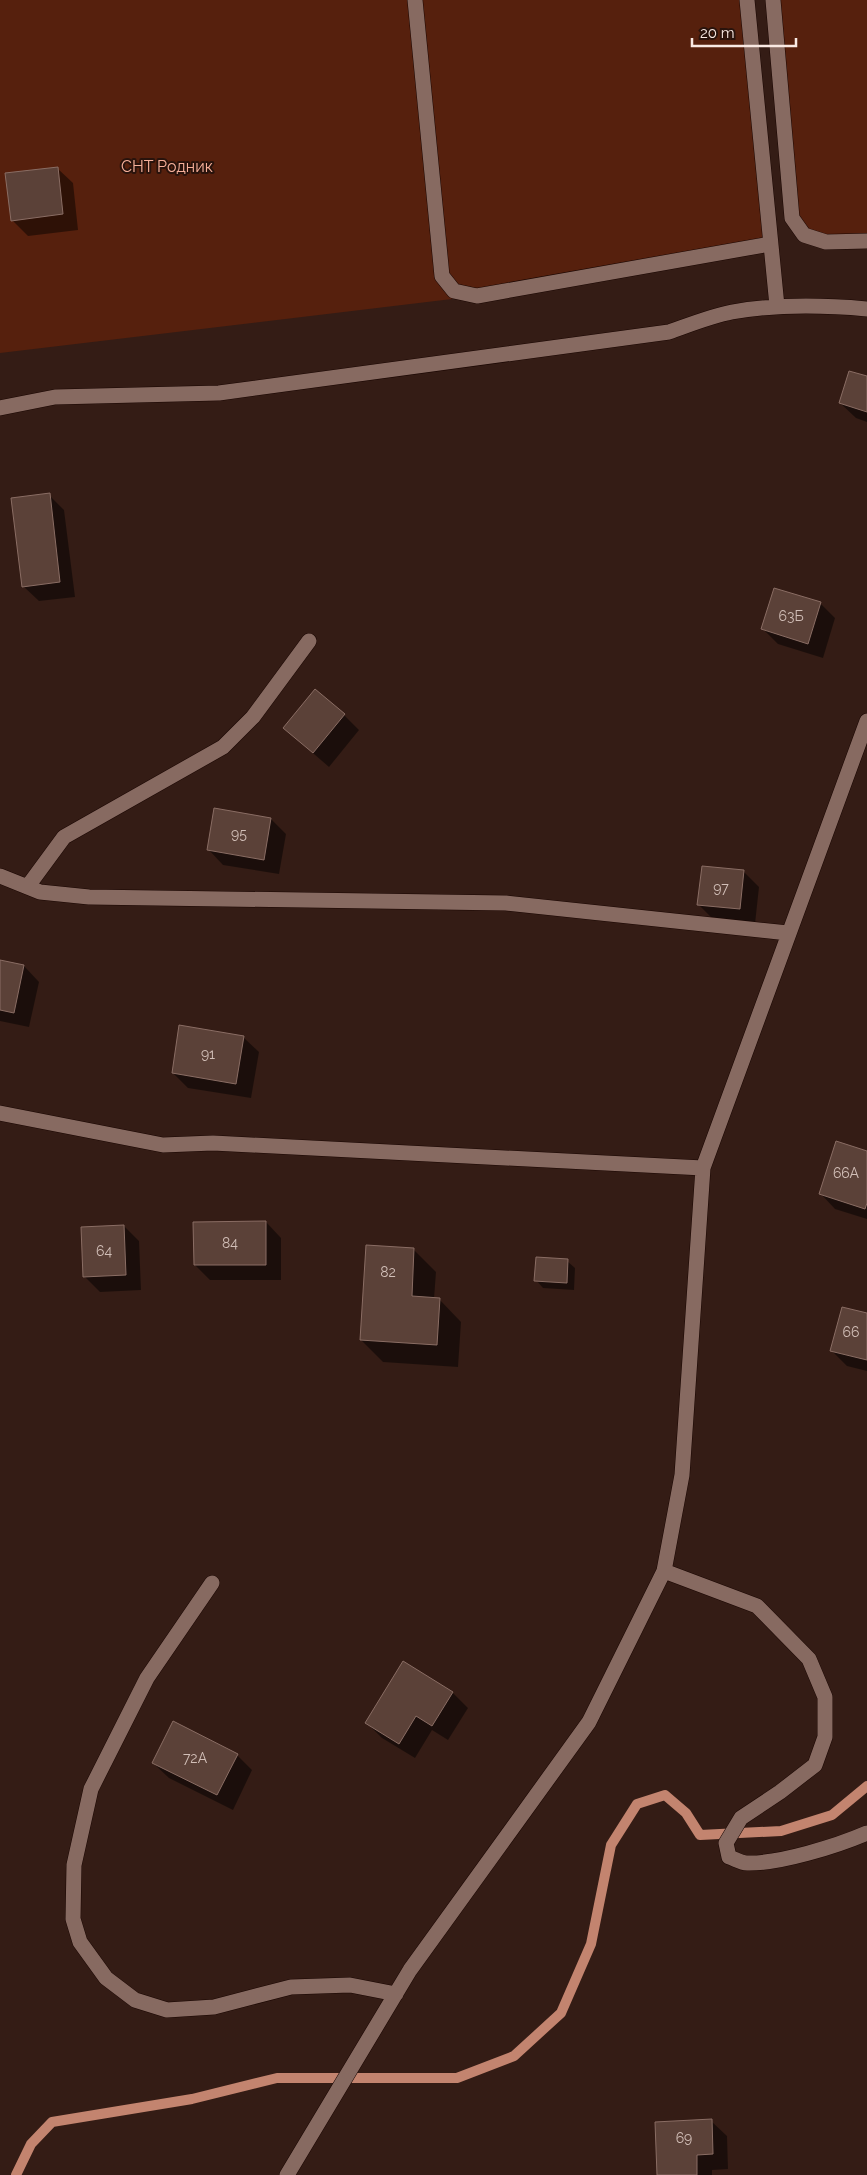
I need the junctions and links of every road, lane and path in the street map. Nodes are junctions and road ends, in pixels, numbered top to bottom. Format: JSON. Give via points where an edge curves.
{"nodes":[{"id":1,"x":414,"y":0,"type":"edge"},
{"id":2,"x":747,"y":0,"type":"edge"},
{"id":3,"x":772,"y":0,"type":"edge"},
{"id":4,"x":867,"y":241,"type":"edge"},
{"id":5,"x":770,"y":244,"type":"junction"},
{"id":6,"x":777,"y":306,"type":"junction"},
{"id":7,"x":867,"y":309,"type":"edge"},
{"id":8,"x":0,"y":408,"type":"edge"},
{"id":9,"x":309,"y":641,"type":"dead end"},
{"id":10,"x":867,"y":721,"type":"edge"},
{"id":11,"x":0,"y":876,"type":"edge"},
{"id":12,"x":28,"y":886,"type":"junction"},
{"id":13,"x":788,"y":934,"type":"junction"},
{"id":14,"x":0,"y":1112,"type":"edge"},
{"id":15,"x":703,"y":1168,"type":"junction"},
{"id":16,"x":664,"y":1571,"type":"junction"},
{"id":17,"x":212,"y":1583,"type":"dead end"},
{"id":18,"x":867,"y":1833,"type":"edge"},
{"id":19,"x":396,"y":1994,"type":"junction"},
{"id":20,"x":287,"y":2175,"type":"edge"}],
"edges":[{"from":1,"to":5,"type":"street","via":[[442,276],[454,290],[477,296]]},
{"from":2,"to":5,"type":"street"},
{"from":3,"to":4,"type":"street","via":[[792,218],[804,235],[826,242]]},
{"from":5,"to":6,"type":"street"},
{"from":6,"to":7,"type":"street","via":[[827,305]]},
{"from":6,"to":8,"type":"street","via":[[730,312],[669,332],[229,392],[55,397]]},
{"from":9,"to":12,"type":"street","via":[[253,717],[223,747],[64,837]]},
{"from":10,"to":13,"type":"street"},
{"from":11,"to":12,"type":"street"},
{"from":12,"to":13,"type":"street","via":[[40,892],[89,897],[506,903]]},
{"from":13,"to":15,"type":"street"},
{"from":14,"to":15,"type":"street","via":[[163,1145],[213,1143]]},
{"from":15,"to":16,"type":"street","via":[[682,1475]]},
{"from":16,"to":18,"type":"street","via":[[757,1606],[810,1659],[825,1697],[826,1737],[815,1765],[741,1818],[726,1843],[729,1857],[744,1864],[767,1862],[848,1842]]},
{"from":16,"to":19,"type":"street","via":[[590,1722],[410,1970]]},
{"from":17,"to":19,"type":"street","via":[[147,1678],[91,1789],[74,1865],[73,1919],[80,1942],[106,1978],[135,2000],[167,2010],[214,2007],[291,1987],[350,1985]]},
{"from":19,"to":20,"type":"street"}]}
